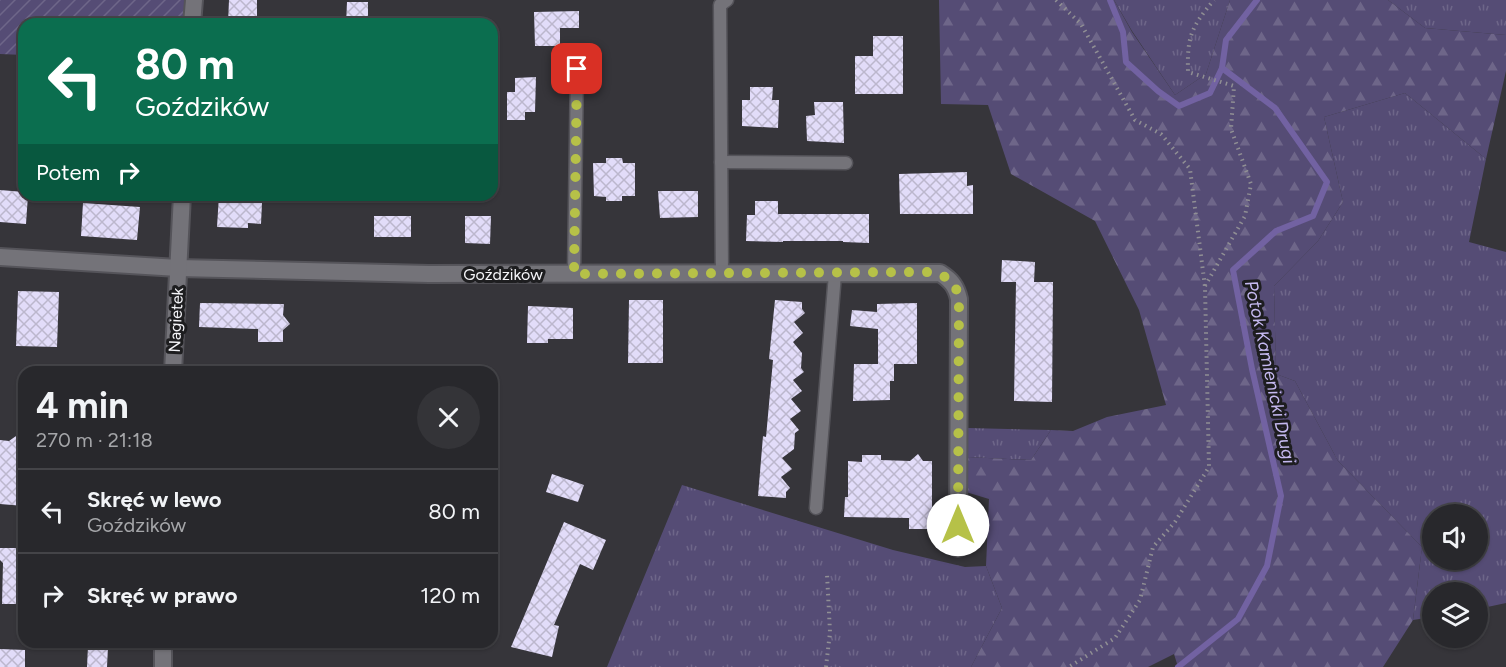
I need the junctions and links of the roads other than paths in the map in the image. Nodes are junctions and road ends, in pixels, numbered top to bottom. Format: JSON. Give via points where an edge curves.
{"nodes":[{"id":1,"x":194,"y":0,"type":"edge"},
{"id":2,"x":727,"y":0,"type":"edge"},
{"id":3,"x":192,"y":18,"type":"edge"},
{"id":4,"x":577,"y":69,"type":"dead end"},
{"id":5,"x":721,"y":162,"type":"junction"},
{"id":6,"x":846,"y":163,"type":"dead end"},
{"id":7,"x":182,"y":201,"type":"edge"},
{"id":8,"x":0,"y":257,"type":"edge"},
{"id":9,"x":178,"y":268,"type":"junction"},
{"id":10,"x":574,"y":274,"type":"junction"},
{"id":11,"x":722,"y":274,"type":"junction"},
{"id":12,"x":835,"y":274,"type":"junction"},
{"id":13,"x":173,"y":366,"type":"edge"},
{"id":14,"x":816,"y":508,"type":"dead end"},
{"id":15,"x":958,"y":548,"type":"dead end"},
{"id":16,"x":163,"y":648,"type":"edge"},
{"id":17,"x":163,"y":667,"type":"edge"}],
"edges":[{"from":1,"to":3,"type":"street"},
{"from":2,"to":5,"type":"lane","via":[[720,5]]},
{"from":4,"to":10,"type":"lane"},
{"from":5,"to":6,"type":"lane"},
{"from":5,"to":11,"type":"lane"},
{"from":7,"to":9,"type":"street","name":"Nagietek"},
{"from":8,"to":9,"type":"street","name":"Goździków"},
{"from":9,"to":10,"type":"street","name":"Goździków"},
{"from":9,"to":13,"type":"street","name":"Nagietek"},
{"from":10,"to":11,"type":"street","name":"Goździków"},
{"from":11,"to":12,"type":"street","name":"Goździków"},
{"from":12,"to":14,"type":"lane"},
{"from":12,"to":15,"type":"street","name":"Goździków","via":[[940,273],[956,288]]},
{"from":16,"to":17,"type":"street"}]}
